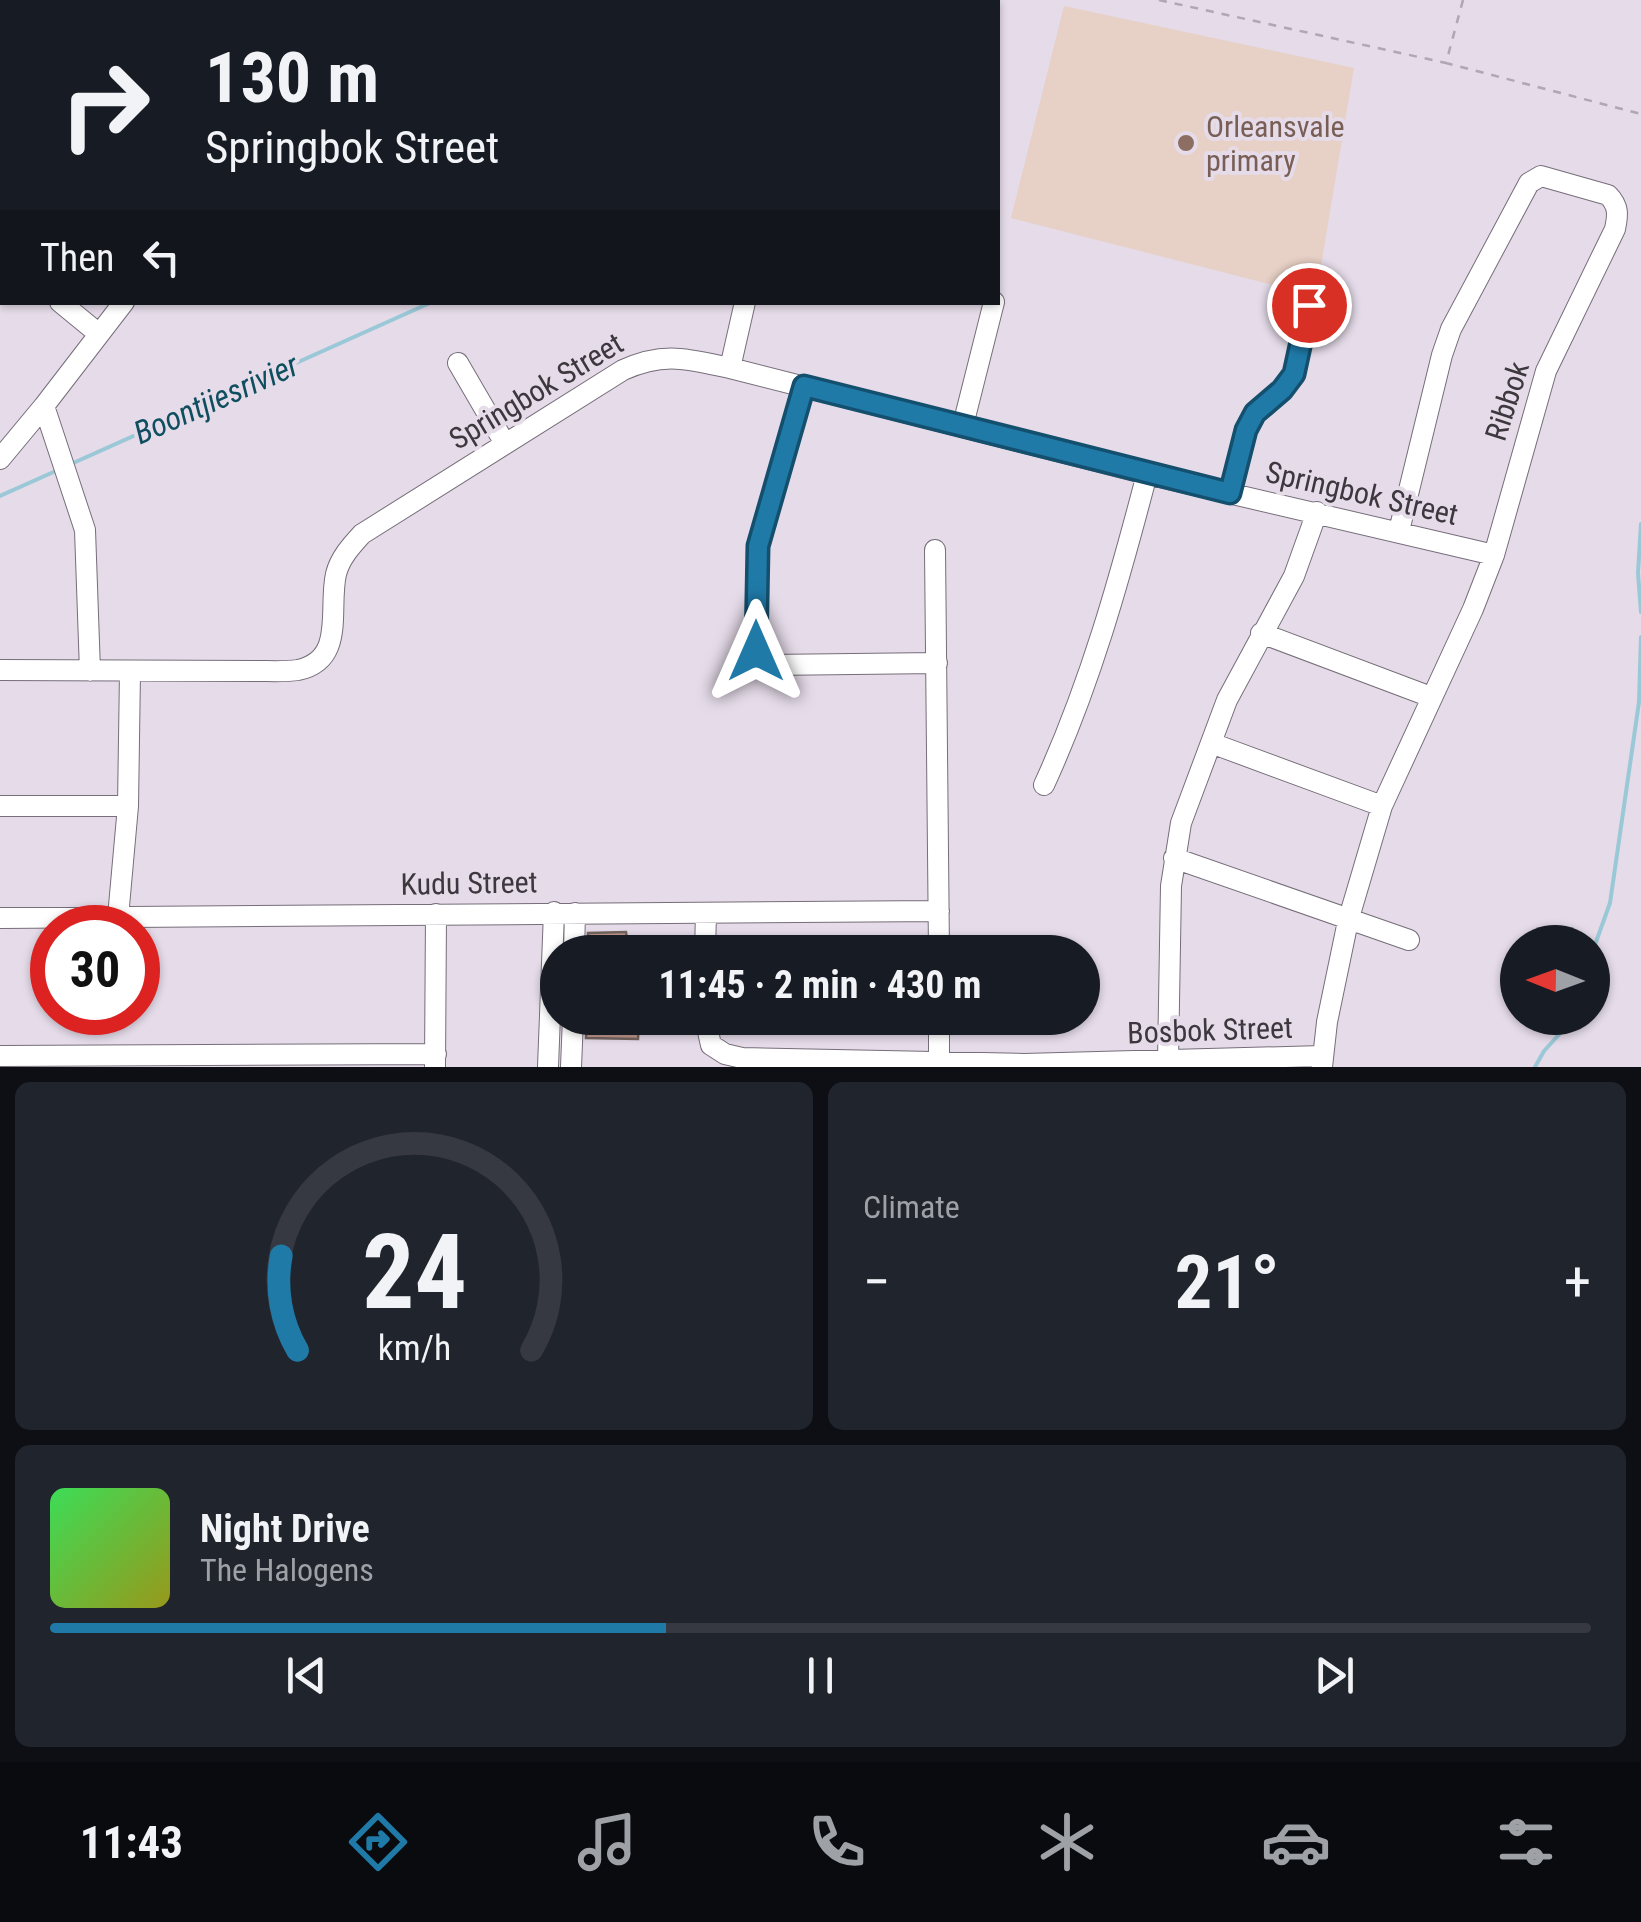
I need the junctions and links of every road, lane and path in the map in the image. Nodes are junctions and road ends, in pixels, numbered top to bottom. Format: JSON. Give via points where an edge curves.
{"nodes":[{"id":1,"x":1159,"y":0,"type":"edge"},
{"id":2,"x":1462,"y":0,"type":"edge"},
{"id":3,"x":1446,"y":63,"type":"junction"},
{"id":4,"x":1641,"y":114,"type":"edge"},
{"id":5,"x":64,"y":305,"type":"edge"},
{"id":6,"x":122,"y":305,"type":"edge"},
{"id":7,"x":744,"y":305,"type":"edge"},
{"id":8,"x":993,"y":305,"type":"edge"},
{"id":9,"x":1309,"y":305,"type":"dead end"},
{"id":10,"x":99,"y":334,"type":"junction"},
{"id":11,"x":458,"y":363,"type":"dead end"},
{"id":12,"x":730,"y":368,"type":"junction"},
{"id":13,"x":804,"y":386,"type":"junction"},
{"id":14,"x":44,"y":406,"type":"junction"},
{"id":15,"x":963,"y":425,"type":"junction"},
{"id":16,"x":504,"y":442,"type":"junction"},
{"id":17,"x":0,"y":459,"type":"edge"},
{"id":18,"x":1147,"y":474,"type":"junction"},
{"id":19,"x":1230,"y":493,"type":"junction"},
{"id":20,"x":1316,"y":512,"type":"junction"},
{"id":21,"x":1399,"y":531,"type":"junction"},
{"id":22,"x":935,"y":550,"type":"dead end"},
{"id":23,"x":1494,"y":555,"type":"junction"},
{"id":24,"x":1261,"y":633,"type":"junction"},
{"id":25,"x":937,"y":663,"type":"junction"},
{"id":26,"x":0,"y":670,"type":"edge"},
{"id":27,"x":90,"y":671,"type":"junction"},
{"id":28,"x":130,"y":672,"type":"junction"},
{"id":29,"x":1431,"y":696,"type":"junction"},
{"id":30,"x":1211,"y":743,"type":"junction"},
{"id":31,"x":1044,"y":785,"type":"dead end"},
{"id":32,"x":0,"y":806,"type":"edge"},
{"id":33,"x":128,"y":806,"type":"junction"},
{"id":34,"x":1382,"y":806,"type":"junction"},
{"id":35,"x":1174,"y":858,"type":"junction"},
{"id":36,"x":119,"y":905,"type":"edge"},
{"id":37,"x":939,"y":911,"type":"junction"},
{"id":38,"x":554,"y":912,"type":"junction"},
{"id":39,"x":576,"y":913,"type":"junction"},
{"id":40,"x":706,"y":913,"type":"junction"},
{"id":41,"x":436,"y":914,"type":"junction"},
{"id":42,"x":160,"y":917,"type":"edge"},
{"id":43,"x":0,"y":918,"type":"edge"},
{"id":44,"x":30,"y":918,"type":"edge"},
{"id":45,"x":1348,"y":920,"type":"junction"},
{"id":46,"x":575,"y":935,"type":"edge"},
{"id":47,"x":705,"y":935,"type":"edge"},
{"id":48,"x":939,"y":935,"type":"edge"},
{"id":49,"x":1408,"y":940,"type":"dead end"},
{"id":50,"x":572,"y":1035,"type":"edge"},
{"id":51,"x":708,"y":1035,"type":"edge"},
{"id":52,"x":939,"y":1035,"type":"edge"},
{"id":53,"x":0,"y":1056,"type":"edge"},
{"id":54,"x":435,"y":1060,"type":"edge"},
{"id":55,"x":1168,"y":1061,"type":"junction"},
{"id":56,"x":1322,"y":1062,"type":"edge"},
{"id":57,"x":939,"y":1064,"type":"junction"},
{"id":58,"x":548,"y":1067,"type":"edge"},
{"id":59,"x":571,"y":1067,"type":"edge"}],
"edges":[{"from":1,"to":3,"type":"path"},
{"from":2,"to":3,"type":"path"},
{"from":3,"to":4,"type":"path"},
{"from":5,"to":10,"type":"street"},
{"from":6,"to":10,"type":"street"},
{"from":7,"to":12,"type":"street"},
{"from":8,"to":15,"type":"street"},
{"from":9,"to":19,"type":"street","via":[[1294,374],[1255,413]]},
{"from":10,"to":14,"type":"street"},
{"from":11,"to":16,"type":"street"},
{"from":12,"to":13,"type":"street","name":"Springbok Street"},
{"from":12,"to":16,"type":"street","name":"Springbok Street","via":[[677,357],[640,362]]},
{"from":13,"to":15,"type":"street","name":"Springbok Street"},
{"from":13,"to":25,"type":"street","via":[[758,546],[760,661]]},
{"from":14,"to":17,"type":"street"},
{"from":14,"to":27,"type":"street","via":[[86,530]]},
{"from":15,"to":18,"type":"street","name":"Springbok Street"},
{"from":16,"to":28,"type":"street","name":"Springbok Street","via":[[362,534],[345,552],[336,575],[333,633],[315,663],[298,670]]},
{"from":18,"to":19,"type":"street","name":"Springbok Street"},
{"from":18,"to":31,"type":"street","via":[[1106,627]]},
{"from":19,"to":20,"type":"street","name":"Springbok Street"},
{"from":20,"to":21,"type":"street","name":"Springbok Street"},
{"from":20,"to":24,"type":"street","via":[[1294,576]]},
{"from":21,"to":23,"type":"street","name":"Springbok Street"},
{"from":21,"to":23,"type":"street","name":"Ribbok","via":[[1452,329],[1528,182],[1548,177],[1608,195],[1618,216],[1546,371]]},
{"from":22,"to":25,"type":"street"},
{"from":23,"to":29,"type":"street","name":"Ribbok"},
{"from":24,"to":29,"type":"street"},
{"from":24,"to":30,"type":"street"},
{"from":25,"to":37,"type":"street"},
{"from":26,"to":27,"type":"street","name":"Springbok Street"},
{"from":27,"to":28,"type":"street","name":"Springbok Street"},
{"from":28,"to":33,"type":"street"},
{"from":29,"to":34,"type":"street","name":"Ribbok"},
{"from":30,"to":34,"type":"street"},
{"from":30,"to":35,"type":"street"},
{"from":32,"to":33,"type":"street"},
{"from":33,"to":36,"type":"street"},
{"from":34,"to":45,"type":"street","name":"Ribbok"},
{"from":35,"to":45,"type":"street"},
{"from":35,"to":55,"type":"street"},
{"from":37,"to":40,"type":"street","name":"Kudu Street"},
{"from":37,"to":48,"type":"street"},
{"from":38,"to":39,"type":"street","name":"Kudu Street"},
{"from":38,"to":41,"type":"street","name":"Kudu Street"},
{"from":38,"to":58,"type":"street"},
{"from":39,"to":40,"type":"street","name":"Kudu Street"},
{"from":39,"to":46,"type":"street"},
{"from":40,"to":47,"type":"street"},
{"from":41,"to":42,"type":"street","name":"Kudu Street"},
{"from":41,"to":54,"type":"street"},
{"from":43,"to":44,"type":"street","name":"Kudu Street"},
{"from":45,"to":49,"type":"street"},
{"from":45,"to":56,"type":"street","name":"Ribbok"},
{"from":50,"to":59,"type":"street"},
{"from":51,"to":57,"type":"street","name":"Bosbok Street","via":[[724,1054],[742,1058]]},
{"from":52,"to":57,"type":"street"},
{"from":53,"to":54,"type":"street"},
{"from":55,"to":56,"type":"street","name":"Bosbok Street"},
{"from":55,"to":57,"type":"street","name":"Bosbok Street"}]}
